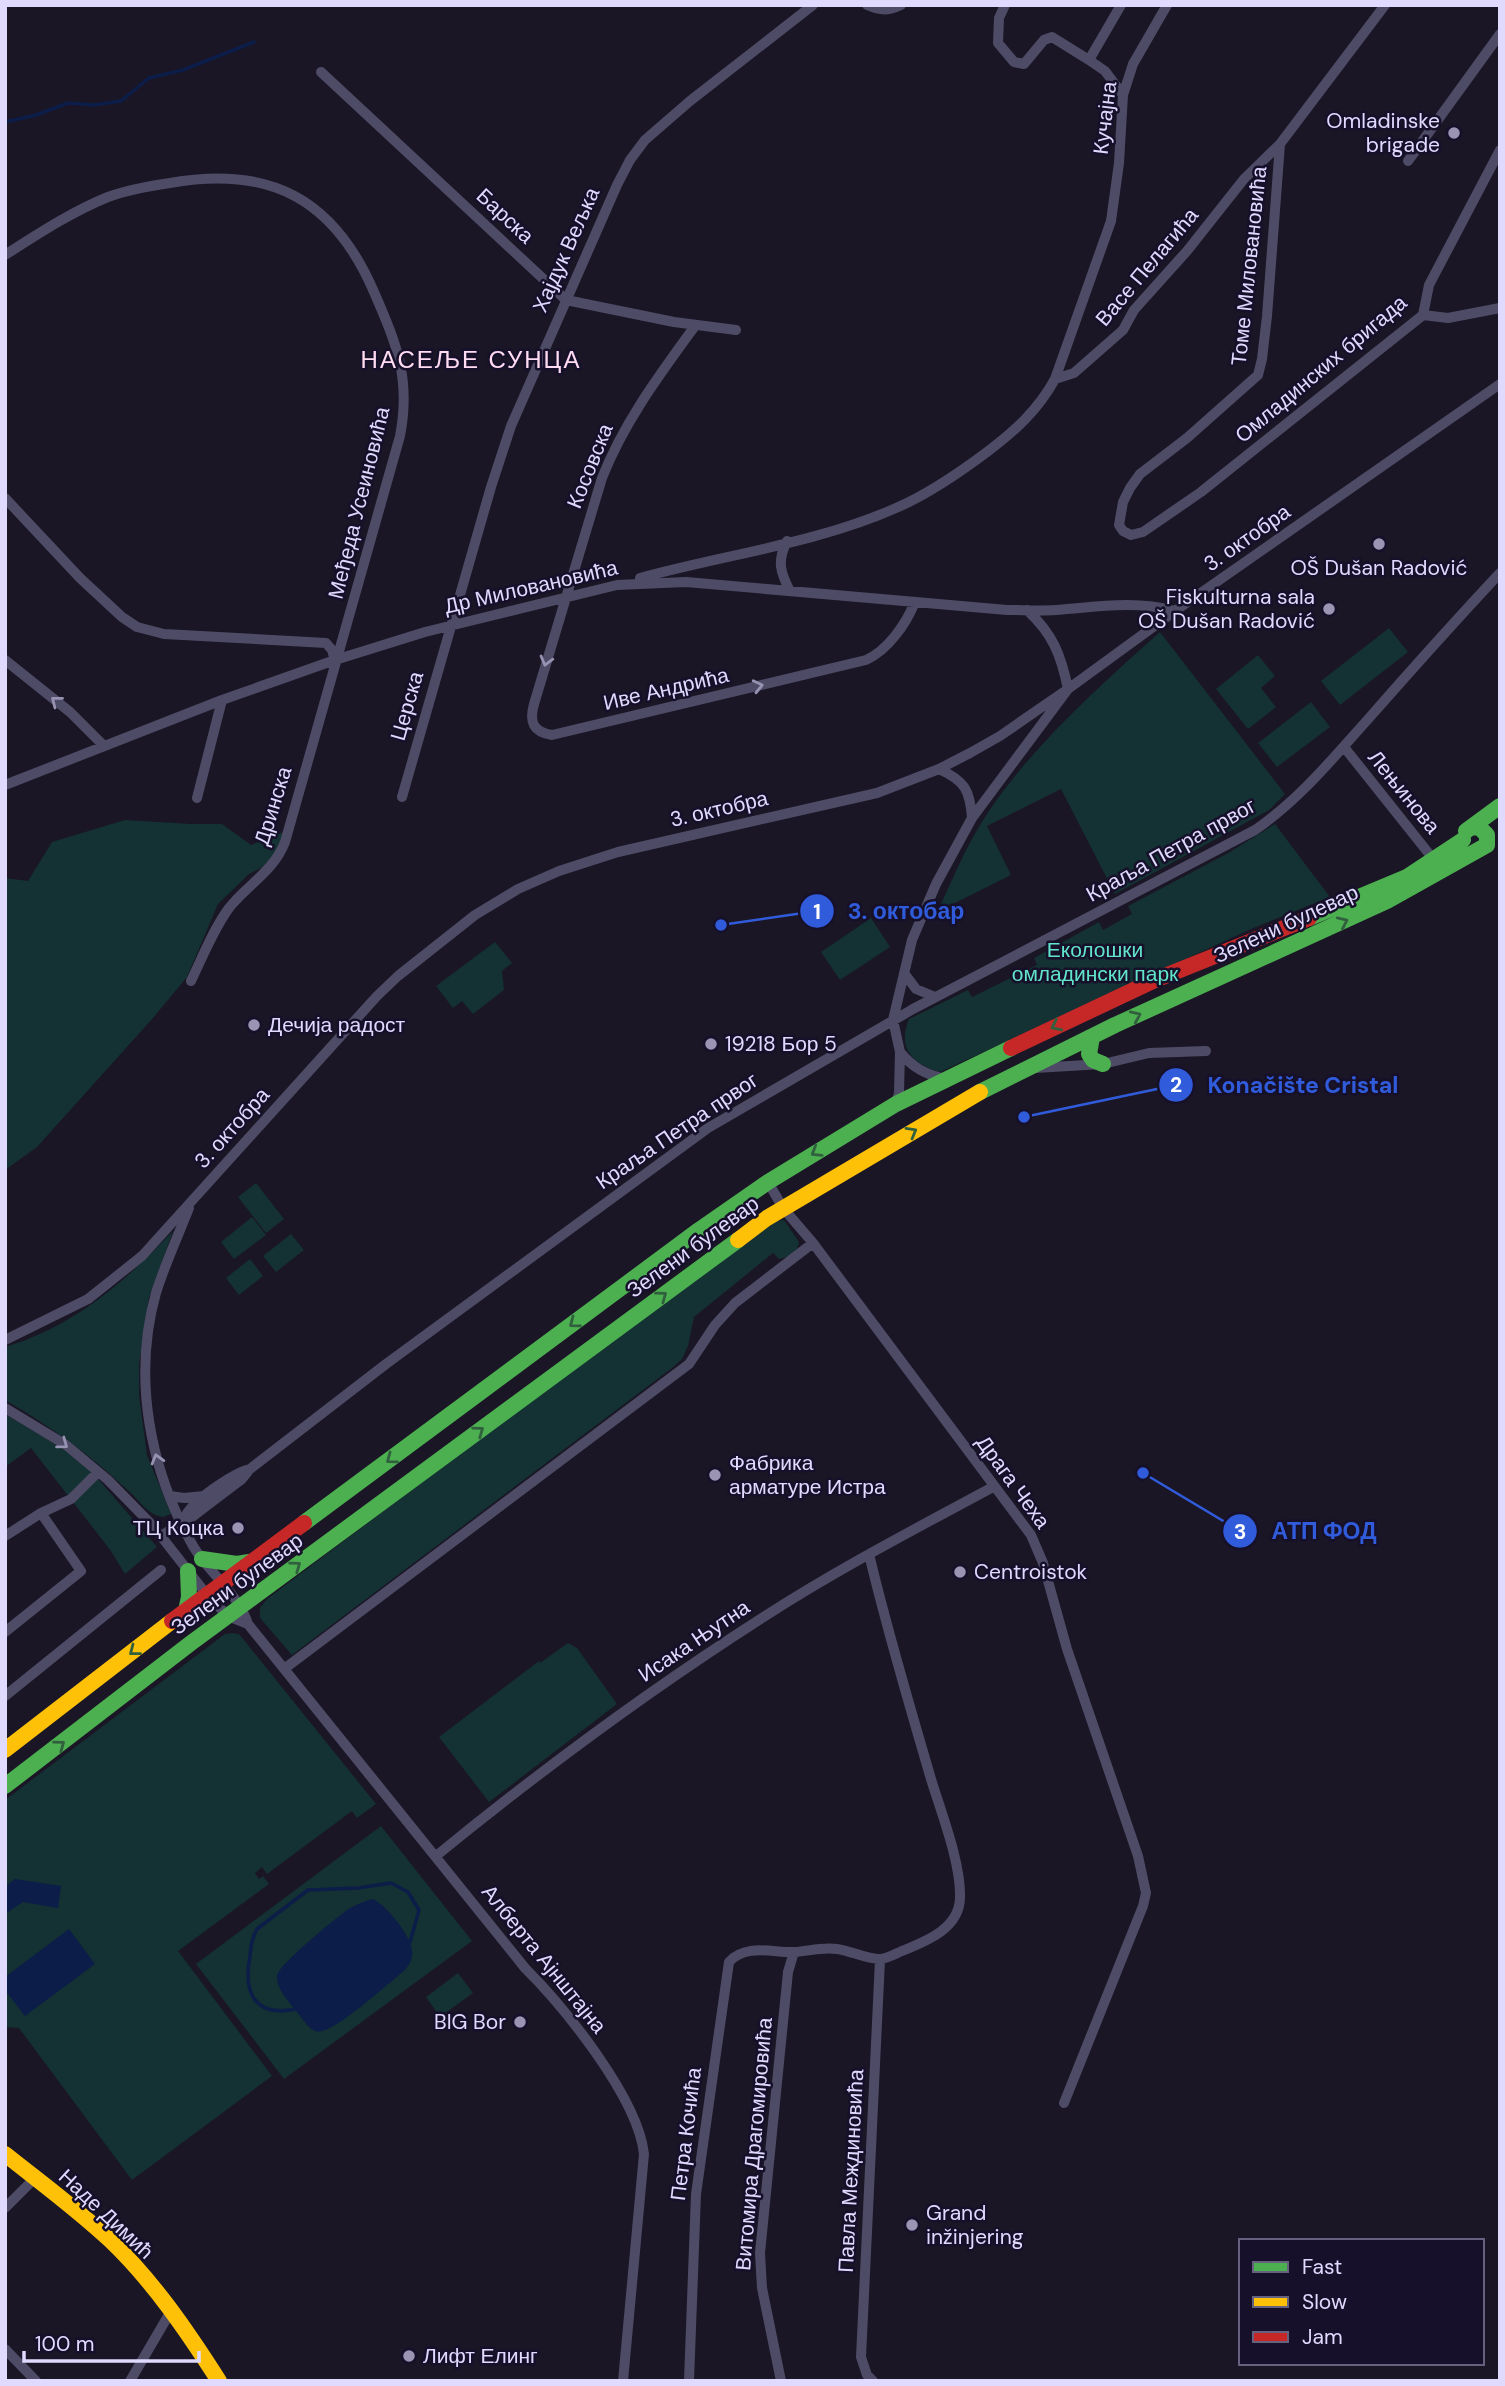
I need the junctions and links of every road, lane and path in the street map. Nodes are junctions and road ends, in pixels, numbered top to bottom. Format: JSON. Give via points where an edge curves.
{"nodes":[{"id":1,"x":813,"y":5,"type":"edge"},
{"id":2,"x":867,"y":5,"type":"edge"},
{"id":3,"x":901,"y":5,"type":"edge"},
{"id":4,"x":1005,"y":5,"type":"edge"},
{"id":5,"x":1121,"y":5,"type":"edge"},
{"id":6,"x":1167,"y":5,"type":"edge"},
{"id":7,"x":1385,"y":5,"type":"edge"},
{"id":8,"x":1500,"y":34,"type":"edge"},
{"id":9,"x":1089,"y":60,"type":"junction"},
{"id":10,"x":321,"y":72,"type":"dead end"},
{"id":11,"x":1123,"y":95,"type":"junction"},
{"id":12,"x":1280,"y":144,"type":"junction"},
{"id":13,"x":1500,"y":150,"type":"edge"},
{"id":14,"x":1408,"y":161,"type":"dead end"},
{"id":15,"x":1500,"y":178,"type":"edge"},
{"id":16,"x":1484,"y":180,"type":"junction"},
{"id":17,"x":5,"y":255,"type":"edge"},
{"id":18,"x":566,"y":300,"type":"junction"},
{"id":19,"x":1500,"y":308,"type":"edge"},
{"id":20,"x":1423,"y":315,"type":"junction"},
{"id":21,"x":695,"y":326,"type":"junction"},
{"id":22,"x":736,"y":330,"type":"dead end"},
{"id":23,"x":1055,"y":379,"type":"junction"},
{"id":24,"x":1500,"y":384,"type":"edge"},
{"id":25,"x":5,"y":498,"type":"edge"},
{"id":26,"x":1131,"y":535,"type":"joint"},
{"id":27,"x":788,"y":541,"type":"junction"},
{"id":28,"x":1500,"y":573,"type":"edge"},
{"id":29,"x":617,"y":584,"type":"junction"},
{"id":30,"x":790,"y":592,"type":"junction"},
{"id":31,"x":566,"y":596,"type":"junction"},
{"id":32,"x":915,"y":602,"type":"junction"},
{"id":33,"x":1027,"y":610,"type":"junction"},
{"id":34,"x":1175,"y":611,"type":"junction"},
{"id":35,"x":451,"y":625,"type":"junction"},
{"id":36,"x":5,"y":660,"type":"edge"},
{"id":37,"x":335,"y":660,"type":"junction"},
{"id":38,"x":1068,"y":689,"type":"junction"},
{"id":39,"x":222,"y":700,"type":"junction"},
{"id":40,"x":104,"y":746,"type":"junction"},
{"id":41,"x":1344,"y":747,"type":"junction"},
{"id":42,"x":939,"y":769,"type":"junction"},
{"id":43,"x":5,"y":785,"type":"edge"},
{"id":44,"x":402,"y":797,"type":"dead end"},
{"id":45,"x":197,"y":798,"type":"dead end"},
{"id":46,"x":1500,"y":806,"type":"edge"},
{"id":47,"x":972,"y":818,"type":"junction"},
{"id":48,"x":1500,"y":818,"type":"edge"},
{"id":49,"x":1483,"y":837,"type":"edge"},
{"id":50,"x":1434,"y":860,"type":"junction"},
{"id":51,"x":904,"y":973,"type":"junction"},
{"id":52,"x":191,"y":981,"type":"dead end"},
{"id":53,"x":935,"y":997,"type":"junction"},
{"id":54,"x":893,"y":1020,"type":"junction"},
{"id":55,"x":1092,"y":1037,"type":"junction"},
{"id":56,"x":1206,"y":1051,"type":"dead end"},
{"id":57,"x":900,"y":1052,"type":"junction"},
{"id":58,"x":1103,"y":1064,"type":"junction"},
{"id":59,"x":1027,"y":1068,"type":"junction"},
{"id":60,"x":945,"y":1079,"type":"junction"},
{"id":61,"x":896,"y":1104,"type":"junction"},
{"id":62,"x":768,"y":1182,"type":"junction"},
{"id":63,"x":192,"y":1202,"type":"junction"},
{"id":64,"x":783,"y":1208,"type":"junction"},
{"id":65,"x":813,"y":1243,"type":"junction"},
{"id":66,"x":5,"y":1340,"type":"edge"},
{"id":67,"x":5,"y":1408,"type":"edge"},
{"id":68,"x":250,"y":1469,"type":"junction"},
{"id":69,"x":98,"y":1472,"type":"junction"},
{"id":70,"x":993,"y":1486,"type":"junction"},
{"id":71,"x":207,"y":1495,"type":"junction"},
{"id":72,"x":170,"y":1496,"type":"junction"},
{"id":73,"x":41,"y":1513,"type":"junction"},
{"id":74,"x":182,"y":1520,"type":"junction"},
{"id":75,"x":5,"y":1536,"type":"edge"},
{"id":76,"x":162,"y":1536,"type":"junction"},
{"id":77,"x":869,"y":1554,"type":"junction"},
{"id":78,"x":201,"y":1559,"type":"junction"},
{"id":79,"x":254,"y":1560,"type":"junction"},
{"id":80,"x":161,"y":1570,"type":"dead end"},
{"id":81,"x":188,"y":1571,"type":"junction"},
{"id":82,"x":222,"y":1583,"type":"junction"},
{"id":83,"x":207,"y":1595,"type":"junction"},
{"id":84,"x":186,"y":1611,"type":"junction"},
{"id":85,"x":234,"y":1611,"type":"junction"},
{"id":86,"x":5,"y":1632,"type":"edge"},
{"id":87,"x":284,"y":1669,"type":"junction"},
{"id":88,"x":5,"y":1696,"type":"edge"},
{"id":89,"x":5,"y":1750,"type":"edge"},
{"id":90,"x":5,"y":1786,"type":"edge"},
{"id":91,"x":436,"y":1856,"type":"junction"},
{"id":92,"x":794,"y":1952,"type":"junction"},
{"id":93,"x":880,"y":1960,"type":"junction"},
{"id":94,"x":1064,"y":2103,"type":"dead end"},
{"id":95,"x":5,"y":2154,"type":"edge"},
{"id":96,"x":35,"y":2178,"type":"junction"},
{"id":97,"x":5,"y":2208,"type":"edge"},
{"id":98,"x":171,"y":2311,"type":"junction"},
{"id":99,"x":5,"y":2349,"type":"edge"},
{"id":100,"x":36,"y":2381,"type":"edge"},
{"id":101,"x":130,"y":2381,"type":"edge"},
{"id":102,"x":219,"y":2381,"type":"edge"},
{"id":103,"x":623,"y":2381,"type":"edge"},
{"id":104,"x":689,"y":2381,"type":"edge"},
{"id":105,"x":781,"y":2381,"type":"edge"},
{"id":106,"x":873,"y":2381,"type":"edge"}],
"edges":[{"from":1,"to":18,"type":"street","name":"Хајдук Вељка","via":[[645,141],[617,185]]},
{"from":2,"to":3,"type":"street","via":[[889,11]]},
{"from":4,"to":9,"type":"street","via":[[999,18],[998,43],[1014,62],[1024,64],[1044,40],[1056,38]]},
{"from":5,"to":9,"type":"street"},
{"from":6,"to":11,"type":"street","name":"Кучајна","via":[[1133,64]]},
{"from":7,"to":12,"type":"street","name":"Васе Пелагића"},
{"from":8,"to":14,"type":"street"},
{"from":9,"to":11,"type":"street","via":[[1105,71]]},
{"from":10,"to":18,"type":"street","name":"Барска"},
{"from":11,"to":23,"type":"street","name":"Кучајна","via":[[1111,221]]},
{"from":12,"to":23,"type":"street","name":"Васе Пелагића","via":[[1244,179],[1123,330],[1074,373]]},
{"from":12,"to":26,"type":"street","name":"Томе Миловановића","via":[[1258,375],[1140,474],[1119,519],[1123,531]]},
{"from":13,"to":16,"type":"street","name":"Омладинских бригада"},
{"from":15,"to":16,"type":"street"},
{"from":16,"to":20,"type":"street","name":"Омладинских бригада","via":[[1429,285]]},
{"from":17,"to":37,"type":"street","name":"Међеда Усеиновића","via":[[109,197],[210,177],[253,180],[290,194],[323,215],[347,241],[386,318],[404,376],[405,396],[400,436]]},
{"from":18,"to":21,"type":"street"},
{"from":18,"to":35,"type":"street","name":"Хајдук Вељка","via":[[511,426]]},
{"from":19,"to":20,"type":"street","via":[[1448,318]]},
{"from":20,"to":26,"type":"street","name":"Омладинских бригада","via":[[1201,492],[1143,533]]},
{"from":21,"to":22,"type":"street"},
{"from":21,"to":31,"type":"street","name":"Косовска","via":[[613,451]]},
{"from":23,"to":27,"type":"street","name":"Васе Пелагића","via":[[1031,415],[1010,434],[932,489],[861,521]]},
{"from":24,"to":34,"type":"street","name":"3. октобра"},
{"from":25,"to":37,"type":"street","via":[[80,578],[137,627],[164,634],[326,643]]},
{"from":27,"to":29,"type":"street","name":"Васе Пелагића"},
{"from":27,"to":30,"type":"street","via":[[780,569]]},
{"from":28,"to":41,"type":"street","name":"Краља Петра првог"},
{"from":29,"to":30,"type":"street","name":"Др Миловановића","via":[[686,583]]},
{"from":29,"to":31,"type":"street","name":"Др Миловановића"},
{"from":30,"to":32,"type":"street","name":"Др Миловановића"},
{"from":31,"to":32,"type":"street","name":"Иве Андрића","one_way":true,"via":[[531,715],[535,729],[547,735],[866,660],[889,641]]},
{"from":31,"to":35,"type":"street","name":"Др Миловановића"},
{"from":32,"to":33,"type":"street","name":"Др Миловановића"},
{"from":33,"to":34,"type":"street","name":"Др Миловановића","via":[[1128,605]]},
{"from":33,"to":38,"type":"street","via":[[1058,649]]},
{"from":34,"to":38,"type":"street","name":"3. октобра"},
{"from":35,"to":37,"type":"street","name":"Др Миловановића"},
{"from":35,"to":44,"type":"street","name":"Церска"},
{"from":40,"to":36,"type":"street","one_way":true,"via":[[76,717]]},
{"from":37,"to":39,"type":"street","name":"Др Миловановића"},
{"from":37,"to":52,"type":"street","name":"Дринска","via":[[279,857],[230,907]]},
{"from":38,"to":42,"type":"street","name":"3. октобра","via":[[1000,736]]},
{"from":38,"to":47,"type":"street"},
{"from":39,"to":40,"type":"street","name":"Др Миловановића"},
{"from":39,"to":45,"type":"street"},
{"from":40,"to":43,"type":"street","name":"Др Миловановића"},
{"from":41,"to":50,"type":"street","name":"Лењинова"},
{"from":41,"to":53,"type":"street","name":"Краља Петра првог","via":[[1284,808],[1255,830]]},
{"from":42,"to":47,"type":"street","via":[[961,781]]},
{"from":42,"to":63,"type":"street","name":"3. октобра","via":[[877,793],[618,852],[559,871],[503,898],[447,936],[377,996]]},
{"from":46,"to":49,"type":"street","name":"Зелени булевар","via":[[1483,816]]},
{"from":47,"to":51,"type":"street","via":[[936,884],[912,940]]},
{"from":48,"to":49,"type":"street","name":"Зелени булевар"},
{"from":49,"to":50,"type":"street","name":"Зелени булевар"},
{"from":55,"to":49,"type":"street","name":"Зелени булевар","one_way":true,"via":[[1387,901]]},
{"from":50,"to":60,"type":"street","name":"Зелени булевар","one_way":true,"via":[[1374,892],[1155,980]]},
{"from":51,"to":53,"type":"street","via":[[916,989]]},
{"from":51,"to":54,"type":"street"},
{"from":53,"to":54,"type":"street","name":"Краља Петра првог"},
{"from":54,"to":57,"type":"street"},
{"from":54,"to":68,"type":"street","name":"Краља Петра првог","via":[[702,1133],[463,1306]]},
{"from":55,"to":58,"type":"street","via":[[1090,1054]]},
{"from":55,"to":59,"type":"street","name":"Зелени булевар"},
{"from":56,"to":58,"type":"street","via":[[1149,1053]]},
{"from":57,"to":60,"type":"street","via":[[923,1073]]},
{"from":57,"to":61,"type":"street"},
{"from":58,"to":59,"type":"street"},
{"from":64,"to":59,"type":"street","name":"Зелени булевар","one_way":true},
{"from":60,"to":61,"type":"street","name":"Зелени булевар"},
{"from":61,"to":62,"type":"street","name":"Зелени булевар","one_way":true},
{"from":62,"to":64,"type":"street","name":"Драга Чеха"},
{"from":62,"to":79,"type":"street","name":"Зелени булевар","one_way":true},
{"from":63,"to":66,"type":"street","name":"3. октобра","via":[[142,1256],[104,1287]]},
{"from":72,"to":63,"type":"street","one_way":true,"via":[[147,1411],[149,1338],[156,1294]]},
{"from":64,"to":65,"type":"street","name":"Драга Чеха"},
{"from":85,"to":64,"type":"street","name":"Зелени булевар","one_way":true},
{"from":65,"to":70,"type":"street","name":"Драга Чеха"},
{"from":65,"to":87,"type":"street","via":[[735,1303],[689,1364]]},
{"from":67,"to":69,"type":"street","one_way":true,"via":[[66,1445]]},
{"from":68,"to":71,"type":"street","name":"Краља Петра првог"},
{"from":68,"to":74,"type":"street","name":"Краља Петра првог","via":[[192,1517]]},
{"from":69,"to":73,"type":"street","via":[[71,1499]]},
{"from":69,"to":76,"type":"street"},
{"from":70,"to":77,"type":"street","name":"Исака Њутна"},
{"from":70,"to":94,"type":"street","name":"Драга Чеха","via":[[1031,1535],[1042,1563],[1146,1893]]},
{"from":71,"to":72,"type":"street"},
{"from":71,"to":74,"type":"street","name":"Краља Петра првог","via":[[187,1510]]},
{"from":72,"to":74,"type":"street"},
{"from":73,"to":75,"type":"street"},
{"from":73,"to":86,"type":"street","via":[[81,1571]]},
{"from":74,"to":76,"type":"street","name":"Краља Петра првог"},
{"from":74,"to":78,"type":"street"},
{"from":76,"to":81,"type":"street"},
{"from":77,"to":91,"type":"street","name":"Исака Њутна","via":[[763,1617],[629,1708]]},
{"from":77,"to":93,"type":"street","via":[[961,1894],[956,1914],[940,1933]]},
{"from":78,"to":79,"type":"street","via":[[237,1564]]},
{"from":78,"to":82,"type":"street"},
{"from":79,"to":82,"type":"street","name":"Зелени булевар"},
{"from":80,"to":88,"type":"street"},
{"from":81,"to":83,"type":"street"},
{"from":81,"to":84,"type":"street"},
{"from":82,"to":83,"type":"street","name":"Зелени булевар"},
{"from":82,"to":85,"type":"street"},
{"from":83,"to":84,"type":"street","name":"Зелени булевар"},
{"from":83,"to":85,"type":"street"},
{"from":84,"to":89,"type":"street","name":"Зелени булевар","one_way":true},
{"from":85,"to":87,"type":"street","name":"Алберта Ајнштајна"},
{"from":90,"to":85,"type":"street","name":"Зелени булевар","one_way":true},
{"from":87,"to":91,"type":"street","name":"Алберта Ајнштајна"},
{"from":91,"to":103,"type":"street","name":"Алберта Ајнштајна","via":[[572,2020],[618,2088],[642,2138],[642,2195]]},
{"from":92,"to":93,"type":"street","name":"Петра Кочића","via":[[834,1949]]},
{"from":92,"to":104,"type":"street","name":"Петра Кочића","via":[[742,1952],[729,1962],[696,2194]]},
{"from":92,"to":105,"type":"street","name":"Витомира Драгомировића","via":[[788,1972],[760,2253],[762,2288]]},
{"from":93,"to":106,"type":"street","name":"Павла Междиновића","via":[[861,2357]]},
{"from":95,"to":96,"type":"street","name":"Наде Димић"},
{"from":96,"to":97,"type":"street"},
{"from":96,"to":98,"type":"street","name":"Наде Димић","via":[[109,2239]]},
{"from":98,"to":101,"type":"street"},
{"from":98,"to":102,"type":"street","name":"Наде Димић"},
{"from":99,"to":100,"type":"street"}]}
